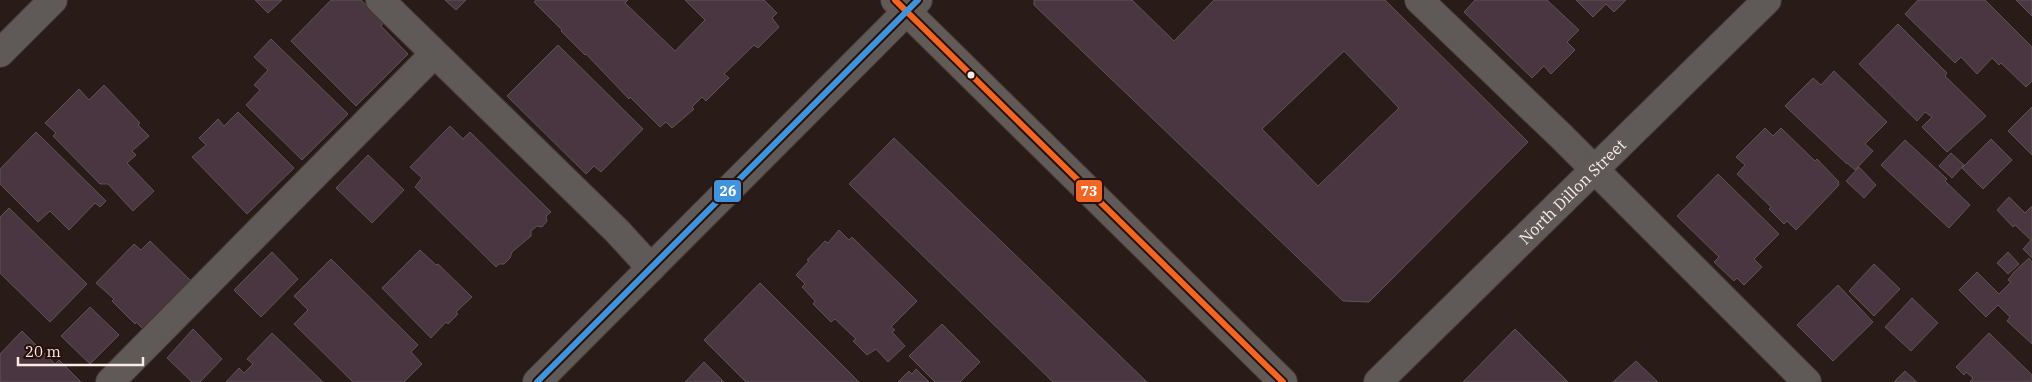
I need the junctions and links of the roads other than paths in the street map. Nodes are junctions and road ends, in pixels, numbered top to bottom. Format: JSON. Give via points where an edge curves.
{"nodes":[{"id":1,"x":53,"y":0,"type":"edge"},
{"id":2,"x":380,"y":0,"type":"edge"},
{"id":3,"x":1419,"y":0,"type":"edge"},
{"id":4,"x":1767,"y":0,"type":"edge"},
{"id":5,"x":907,"y":4,"type":"edge"},
{"id":6,"x":0,"y":53,"type":"edge"},
{"id":7,"x":434,"y":54,"type":"junction"},
{"id":8,"x":1594,"y":170,"type":"junction"},
{"id":9,"x":651,"y":268,"type":"junction"},
{"id":10,"x":110,"y":382,"type":"edge"},
{"id":11,"x":537,"y":382,"type":"edge"},
{"id":12,"x":1283,"y":382,"type":"edge"},
{"id":13,"x":1378,"y":382,"type":"edge"},
{"id":14,"x":1808,"y":382,"type":"edge"}],
"edges":[{"from":1,"to":6,"type":"street"},
{"from":2,"to":7,"type":"street"},
{"from":3,"to":8,"type":"street"},
{"from":4,"to":8,"type":"street","name":"North Dillon Street"},
{"from":5,"to":9,"type":"street"},
{"from":5,"to":12,"type":"main road"},
{"from":7,"to":9,"type":"street"},
{"from":7,"to":10,"type":"street"},
{"from":8,"to":13,"type":"street","name":"North Dillon Street"},
{"from":8,"to":14,"type":"street"},
{"from":9,"to":11,"type":"street"}]}
